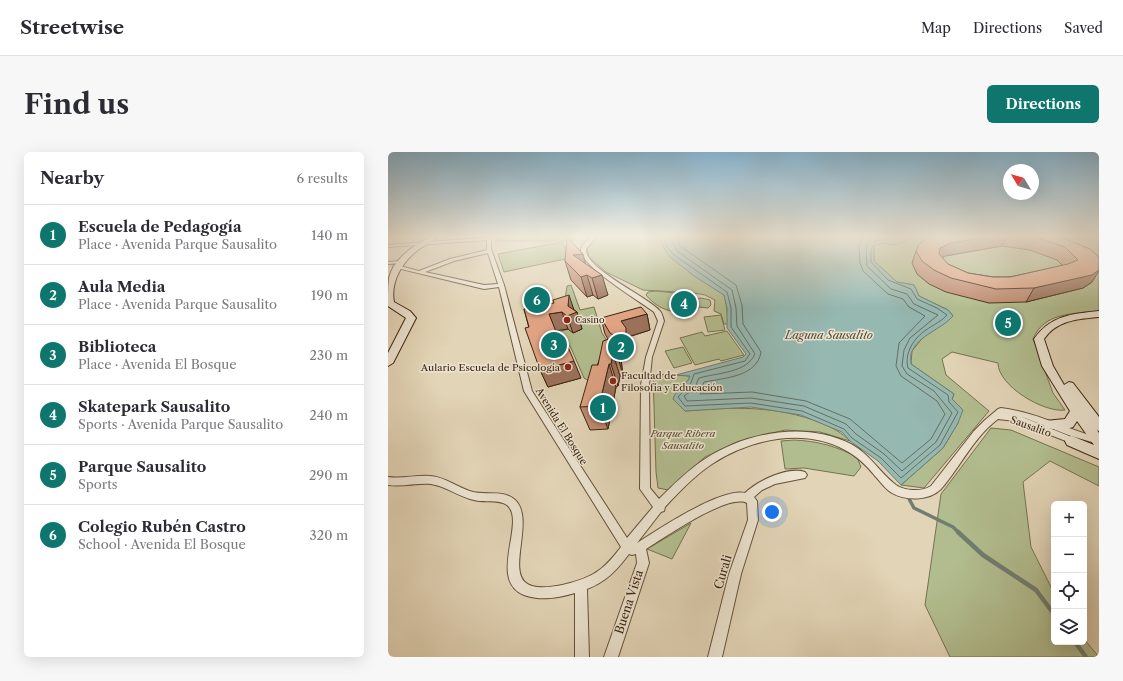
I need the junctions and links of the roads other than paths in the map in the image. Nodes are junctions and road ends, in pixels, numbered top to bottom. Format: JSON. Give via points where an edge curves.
{"nodes":[{"id":1,"x":451,"y":261,"type":"edge"},
{"id":2,"x":493,"y":261,"type":"edge"},
{"id":3,"x":589,"y":261,"type":"edge"},
{"id":4,"x":395,"y":264,"type":"edge"},
{"id":5,"x":421,"y":272,"type":"junction"},
{"id":6,"x":502,"y":285,"type":"junction"},
{"id":7,"x":1099,"y":314,"type":"edge"},
{"id":8,"x":1046,"y":360,"type":"junction"},
{"id":9,"x":388,"y":363,"type":"edge"},
{"id":10,"x":1076,"y":411,"type":"junction"},
{"id":11,"x":997,"y":416,"type":"junction"},
{"id":12,"x":1049,"y":424,"type":"junction"},
{"id":13,"x":1099,"y":426,"type":"edge"},
{"id":14,"x":1072,"y":441,"type":"joint"},
{"id":15,"x":1099,"y":445,"type":"edge"},
{"id":16,"x":802,"y":475,"type":"dead end"},
{"id":17,"x":388,"y":481,"type":"edge"},
{"id":18,"x":747,"y":498,"type":"junction"},
{"id":19,"x":660,"y":508,"type":"junction"},
{"id":20,"x":627,"y":547,"type":"junction"},
{"id":21,"x":640,"y":547,"type":"junction"},
{"id":22,"x":581,"y":586,"type":"junction"},
{"id":23,"x":582,"y":657,"type":"edge"},
{"id":24,"x":611,"y":657,"type":"edge"},
{"id":25,"x":715,"y":657,"type":"edge"}],
"edges":[{"from":1,"to":5,"type":"street"},
{"from":2,"to":6,"type":"street","name":"Avenida El Bosque"},
{"from":3,"to":19,"type":"street","via":[[657,311],[661,321],[649,357],[645,385],[645,489]]},
{"from":4,"to":5,"type":"street"},
{"from":4,"to":9,"type":"main road","via":[[390,301],[410,314],[411,318]]},
{"from":5,"to":6,"type":"street","via":[[484,287]]},
{"from":6,"to":20,"type":"street","name":"Avenida El Bosque","via":[[528,391]]},
{"from":7,"to":8,"type":"main road","via":[[1068,319],[1049,326],[1039,339]]},
{"from":8,"to":10,"type":"main road","via":[[1050,371]]},
{"from":8,"to":13,"type":"main road"},
{"from":10,"to":12,"type":"main road","via":[[1069,424]]},
{"from":10,"to":15,"type":"main road"},
{"from":11,"to":12,"type":"street","name":"Sausalito","via":[[1001,411],[1010,411]]},
{"from":11,"to":14,"type":"street","name":"Sausalito","via":[[1016,418]]},
{"from":11,"to":19,"type":"street","via":[[985,425],[934,489],[918,494],[892,487],[860,455],[844,444],[818,437],[773,436],[735,448],[715,458],[696,471]]},
{"from":12,"to":15,"type":"street","name":"Sausalito"},
{"from":14,"to":15,"type":"main road"},
{"from":16,"to":18,"type":"street","via":[[789,475],[770,480]]},
{"from":17,"to":22,"type":"street","via":[[436,481],[468,495],[502,498],[512,504],[516,513],[513,569],[519,584],[534,593]]},
{"from":18,"to":21,"type":"street","via":[[736,496],[715,505]]},
{"from":18,"to":25,"type":"street","name":"Curali","via":[[752,501],[753,520],[735,574]]},
{"from":19,"to":20,"type":"street"},
{"from":20,"to":21,"type":"street","via":[[632,550]]},
{"from":20,"to":22,"type":"street","via":[[602,576]]},
{"from":21,"to":24,"type":"street","name":"Buena Vista","via":[[642,563],[638,583]]},
{"from":22,"to":23,"type":"street"}]}
